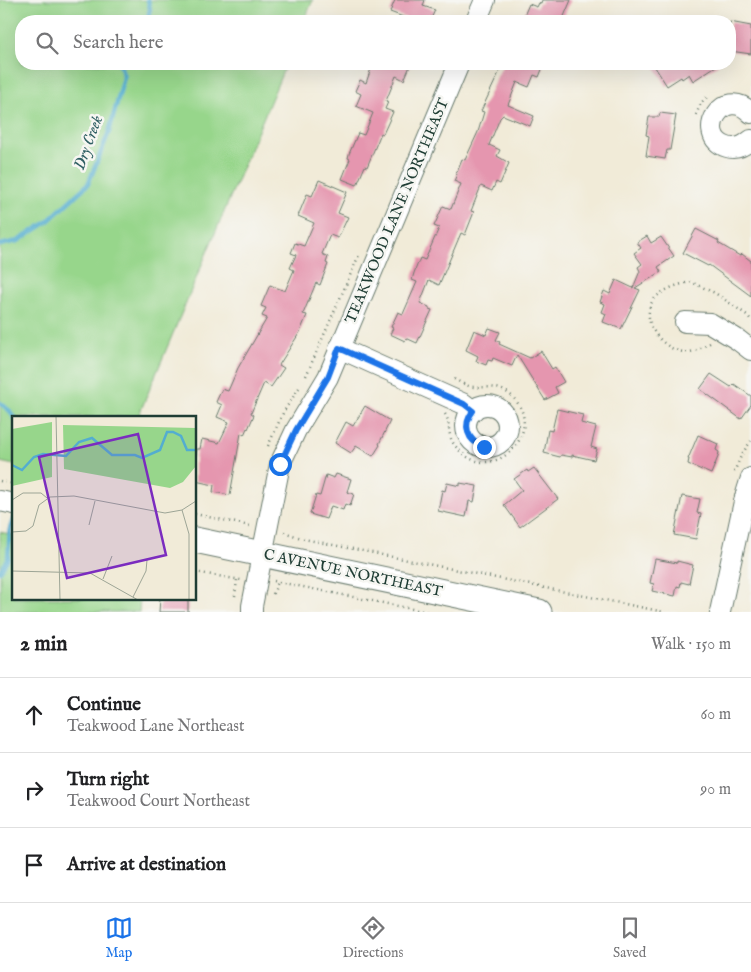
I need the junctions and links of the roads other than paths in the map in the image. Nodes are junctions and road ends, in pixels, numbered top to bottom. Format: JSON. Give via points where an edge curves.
{"nodes":[{"id":1,"x":485,"y":0,"type":"edge"},
{"id":2,"x":479,"y":15,"type":"edge"},
{"id":3,"x":455,"y":70,"type":"edge"},
{"id":4,"x":751,"y":113,"type":"edge"},
{"id":5,"x":751,"y":140,"type":"edge"},
{"id":6,"x":685,"y":322,"type":"dead end"},
{"id":7,"x":339,"y":348,"type":"junction"},
{"id":8,"x":751,"y":350,"type":"edge"},
{"id":9,"x":473,"y":411,"type":"dead end"},
{"id":10,"x":751,"y":478,"type":"edge"},
{"id":11,"x":196,"y":540,"type":"edge"},
{"id":12,"x":262,"y":553,"type":"junction"},
{"id":13,"x":252,"y":612,"type":"edge"},
{"id":14,"x":539,"y":612,"type":"edge"},
{"id":15,"x":720,"y":612,"type":"edge"}],
"edges":[{"from":1,"to":2,"type":"street"},
{"from":3,"to":7,"type":"street","name":"TEAKWOOD LANE NORTHEAST"},
{"from":4,"to":5,"type":"street","via":[[738,105],[725,106],[714,115],[712,129],[718,142],[731,148],[746,145]]},
{"from":6,"to":8,"type":"street","via":[[710,323]]},
{"from":7,"to":9,"type":"street","via":[[464,404]]},
{"from":7,"to":12,"type":"street","name":"TEAKWOOD LANE NORTHEAST","via":[[328,377],[280,464]]},
{"from":10,"to":15,"type":"street"},
{"from":11,"to":12,"type":"main road","name":"C AVENUE NORTHEAST"},
{"from":12,"to":13,"type":"street","name":"TEAKWOOD LANE NORTHEAST"},
{"from":12,"to":14,"type":"main road","name":"C AVENUE NORTHEAST"}]}
